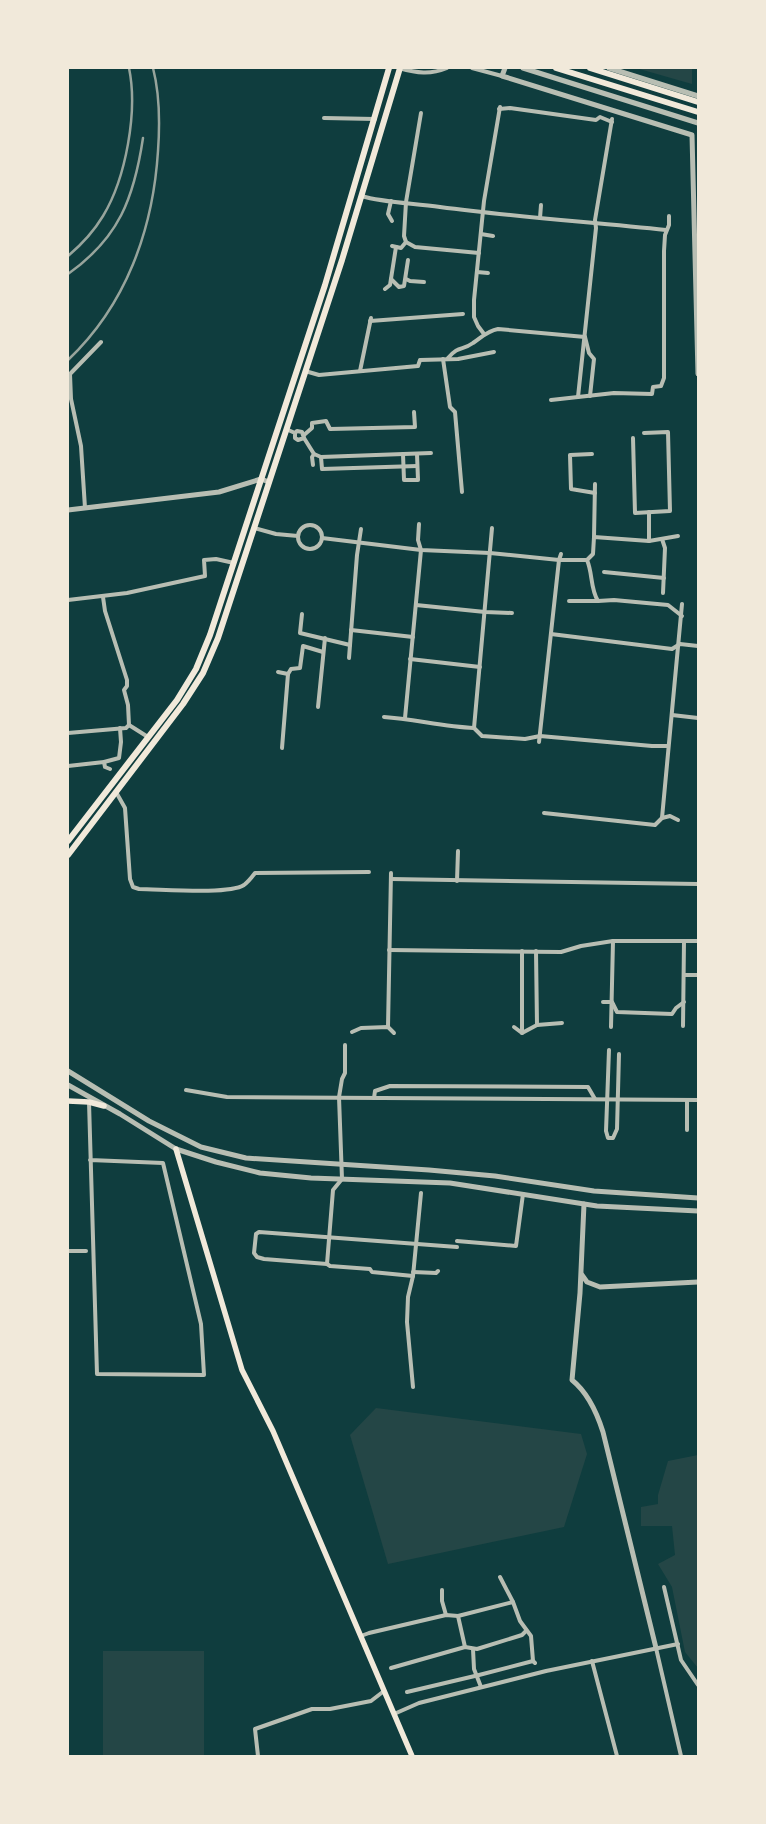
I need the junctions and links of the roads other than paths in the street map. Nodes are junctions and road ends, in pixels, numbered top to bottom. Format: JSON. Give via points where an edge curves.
{"nodes":[{"id":1,"x":390,"y":68,"type":"edge"},
{"id":2,"x":400,"y":68,"type":"edge"},
{"id":3,"x":447,"y":68,"type":"edge"},
{"id":4,"x":472,"y":68,"type":"edge"},
{"id":5,"x":505,"y":68,"type":"edge"},
{"id":6,"x":523,"y":68,"type":"edge"},
{"id":7,"x":556,"y":68,"type":"edge"},
{"id":8,"x":590,"y":68,"type":"edge"},
{"id":9,"x":609,"y":68,"type":"edge"},
{"id":10,"x":502,"y":76,"type":"junction"},
{"id":11,"x":695,"y":98,"type":"edge"},
{"id":12,"x":698,"y":112,"type":"edge"},
{"id":13,"x":421,"y":113,"type":"dead end"},
{"id":14,"x":324,"y":118,"type":"dead end"},
{"id":15,"x":374,"y":119,"type":"junction"},
{"id":16,"x":698,"y":123,"type":"edge"},
{"id":17,"x":361,"y":196,"type":"junction"},
{"id":18,"x":391,"y":201,"type":"junction"},
{"id":19,"x":406,"y":202,"type":"junction"},
{"id":20,"x":541,"y":205,"type":"dead end"},
{"id":21,"x":483,"y":212,"type":"junction"},
{"id":22,"x":669,"y":216,"type":"dead end"},
{"id":23,"x":540,"y":218,"type":"junction"},
{"id":24,"x":392,"y":221,"type":"dead end"},
{"id":25,"x":595,"y":223,"type":"junction"},
{"id":26,"x":666,"y":230,"type":"junction"},
{"id":27,"x":481,"y":234,"type":"junction"},
{"id":28,"x":493,"y":236,"type":"dead end"},
{"id":29,"x":406,"y":242,"type":"junction"},
{"id":30,"x":478,"y":254,"type":"junction"},
{"id":31,"x":408,"y":260,"type":"dead end"},
{"id":32,"x":477,"y":272,"type":"junction"},
{"id":33,"x":488,"y":273,"type":"dead end"},
{"id":34,"x":391,"y":279,"type":"junction"},
{"id":35,"x":406,"y":279,"type":"junction"},
{"id":36,"x":424,"y":282,"type":"dead end"},
{"id":37,"x":385,"y":289,"type":"dead end"},
{"id":38,"x":454,"y":310,"type":"dead end"},
{"id":39,"x":401,"y":312,"type":"dead end"},
{"id":40,"x":463,"y":314,"type":"dead end"},
{"id":41,"x":455,"y":315,"type":"junction"},
{"id":42,"x":401,"y":318,"type":"junction"},
{"id":43,"x":484,"y":334,"type":"junction"},
{"id":44,"x":585,"y":337,"type":"junction"},
{"id":45,"x":101,"y":342,"type":"dead end"},
{"id":46,"x":494,"y":352,"type":"dead end"},
{"id":47,"x":443,"y":358,"type":"junction"},
{"id":48,"x":448,"y":358,"type":"junction"},
{"id":49,"x":305,"y":371,"type":"junction"},
{"id":50,"x":360,"y":371,"type":"junction"},
{"id":51,"x":698,"y":374,"type":"edge"},
{"id":52,"x":590,"y":396,"type":"junction"},
{"id":53,"x":578,"y":397,"type":"junction"},
{"id":54,"x":551,"y":400,"type":"dead end"},
{"id":55,"x":414,"y":412,"type":"dead end"},
{"id":56,"x":286,"y":429,"type":"junction"},
{"id":57,"x":295,"y":433,"type":"junction"},
{"id":58,"x":644,"y":433,"type":"dead end"},
{"id":59,"x":304,"y":436,"type":"junction"},
{"id":60,"x":633,"y":438,"type":"dead end"},
{"id":61,"x":431,"y":453,"type":"dead end"},
{"id":62,"x":314,"y":454,"type":"junction"},
{"id":63,"x":403,"y":454,"type":"junction"},
{"id":64,"x":417,"y":454,"type":"junction"},
{"id":65,"x":592,"y":454,"type":"dead end"},
{"id":66,"x":321,"y":457,"type":"junction"},
{"id":67,"x":313,"y":465,"type":"dead end"},
{"id":68,"x":417,"y":466,"type":"junction"},
{"id":69,"x":403,"y":467,"type":"junction"},
{"id":70,"x":261,"y":479,"type":"junction"},
{"id":71,"x":269,"y":482,"type":"junction"},
{"id":72,"x":595,"y":484,"type":"dead end"},
{"id":73,"x":462,"y":492,"type":"dead end"},
{"id":74,"x":595,"y":493,"type":"junction"},
{"id":75,"x":85,"y":508,"type":"junction"},
{"id":76,"x":68,"y":510,"type":"edge"},
{"id":77,"x":649,"y":512,"type":"junction"},
{"id":78,"x":419,"y":524,"type":"dead end"},
{"id":79,"x":254,"y":528,"type":"junction"},
{"id":80,"x":492,"y":528,"type":"dead end"},
{"id":81,"x":361,"y":529,"type":"dead end"},
{"id":82,"x":298,"y":536,"type":"junction"},
{"id":83,"x":678,"y":536,"type":"dead end"},
{"id":84,"x":594,"y":537,"type":"junction"},
{"id":85,"x":322,"y":538,"type":"junction"},
{"id":86,"x":662,"y":539,"type":"junction"},
{"id":87,"x":359,"y":542,"type":"junction"},
{"id":88,"x":648,"y":542,"type":"junction"},
{"id":89,"x":420,"y":550,"type":"junction"},
{"id":90,"x":490,"y":553,"type":"junction"},
{"id":91,"x":562,"y":554,"type":"dead end"},
{"id":92,"x":559,"y":560,"type":"junction"},
{"id":93,"x":587,"y":560,"type":"junction"},
{"id":94,"x":234,"y":563,"type":"junction"},
{"id":95,"x":604,"y":572,"type":"dead end"},
{"id":96,"x":664,"y":578,"type":"junction"},
{"id":97,"x":663,"y":593,"type":"dead end"},
{"id":98,"x":103,"y":597,"type":"junction"},
{"id":99,"x":68,"y":600,"type":"edge"},
{"id":100,"x":570,"y":601,"type":"dead end"},
{"id":101,"x":598,"y":601,"type":"junction"},
{"id":102,"x":682,"y":604,"type":"dead end"},
{"id":103,"x":416,"y":605,"type":"junction"},
{"id":104,"x":484,"y":612,"type":"junction"},
{"id":105,"x":512,"y":613,"type":"dead end"},
{"id":106,"x":302,"y":614,"type":"dead end"},
{"id":107,"x":682,"y":616,"type":"junction"},
{"id":108,"x":351,"y":630,"type":"junction"},
{"id":109,"x":551,"y":634,"type":"junction"},
{"id":110,"x":413,"y":637,"type":"junction"},
{"id":111,"x":325,"y":638,"type":"junction"},
{"id":112,"x":680,"y":644,"type":"junction"},
{"id":113,"x":350,"y":645,"type":"junction"},
{"id":114,"x":698,"y":646,"type":"edge"},
{"id":115,"x":323,"y":652,"type":"junction"},
{"id":116,"x":349,"y":658,"type":"dead end"},
{"id":117,"x":410,"y":659,"type":"junction"},
{"id":118,"x":480,"y":667,"type":"junction"},
{"id":119,"x":278,"y":672,"type":"dead end"},
{"id":120,"x":288,"y":674,"type":"junction"},
{"id":121,"x":318,"y":707,"type":"dead end"},
{"id":122,"x":672,"y":715,"type":"junction"},
{"id":123,"x":384,"y":717,"type":"dead end"},
{"id":124,"x":405,"y":718,"type":"junction"},
{"id":125,"x":698,"y":718,"type":"edge"},
{"id":126,"x":129,"y":725,"type":"junction"},
{"id":127,"x":120,"y":728,"type":"junction"},
{"id":128,"x":474,"y":728,"type":"junction"},
{"id":129,"x":68,"y":733,"type":"edge"},
{"id":130,"x":540,"y":736,"type":"junction"},
{"id":131,"x":148,"y":737,"type":"junction"},
{"id":132,"x":539,"y":742,"type":"dead end"},
{"id":133,"x":668,"y":746,"type":"junction"},
{"id":134,"x":282,"y":748,"type":"dead end"},
{"id":135,"x":104,"y":762,"type":"junction"},
{"id":136,"x":68,"y":766,"type":"edge"},
{"id":137,"x":110,"y":769,"type":"dead end"},
{"id":138,"x":116,"y":792,"type":"junction"},
{"id":139,"x":544,"y":813,"type":"dead end"},
{"id":140,"x":662,"y":818,"type":"junction"},
{"id":141,"x":678,"y":820,"type":"dead end"},
{"id":142,"x":68,"y":842,"type":"edge"},
{"id":143,"x":458,"y":851,"type":"dead end"},
{"id":144,"x":68,"y":855,"type":"edge"},
{"id":145,"x":369,"y":872,"type":"dead end"},
{"id":146,"x":391,"y":873,"type":"dead end"},
{"id":147,"x":391,"y":879,"type":"junction"},
{"id":148,"x":457,"y":881,"type":"junction"},
{"id":149,"x":698,"y":884,"type":"edge"},
{"id":150,"x":613,"y":941,"type":"junction"},
{"id":151,"x":684,"y":941,"type":"junction"},
{"id":152,"x":698,"y":941,"type":"edge"},
{"id":153,"x":389,"y":950,"type":"junction"},
{"id":154,"x":522,"y":951,"type":"junction"},
{"id":155,"x":536,"y":952,"type":"junction"},
{"id":156,"x":684,"y":975,"type":"junction"},
{"id":157,"x":698,"y":975,"type":"edge"},
{"id":158,"x":603,"y":1002,"type":"dead end"},
{"id":159,"x":612,"y":1002,"type":"junction"},
{"id":160,"x":684,"y":1002,"type":"junction"},
{"id":161,"x":562,"y":1023,"type":"dead end"},
{"id":162,"x":537,"y":1025,"type":"junction"},
{"id":163,"x":684,"y":1026,"type":"dead end"},
{"id":164,"x":514,"y":1027,"type":"dead end"},
{"id":165,"x":611,"y":1027,"type":"dead end"},
{"id":166,"x":388,"y":1028,"type":"junction"},
{"id":167,"x":352,"y":1032,"type":"dead end"},
{"id":168,"x":394,"y":1033,"type":"dead end"},
{"id":169,"x":522,"y":1033,"type":"junction"},
{"id":170,"x":345,"y":1045,"type":"dead end"},
{"id":171,"x":609,"y":1050,"type":"dead end"},
{"id":172,"x":619,"y":1054,"type":"dead end"},
{"id":173,"x":68,"y":1071,"type":"edge"},
{"id":174,"x":68,"y":1085,"type":"edge"},
{"id":175,"x":186,"y":1090,"type":"dead end"},
{"id":176,"x":339,"y":1097,"type":"junction"},
{"id":177,"x":374,"y":1098,"type":"junction"},
{"id":178,"x":608,"y":1098,"type":"junction"},
{"id":179,"x":619,"y":1098,"type":"junction"},
{"id":180,"x":595,"y":1099,"type":"junction"},
{"id":181,"x":688,"y":1100,"type":"junction"},
{"id":182,"x":698,"y":1100,"type":"edge"},
{"id":183,"x":68,"y":1101,"type":"edge"},
{"id":184,"x":88,"y":1102,"type":"junction"},
{"id":185,"x":104,"y":1106,"type":"junction"},
{"id":186,"x":687,"y":1130,"type":"dead end"},
{"id":187,"x":176,"y":1149,"type":"junction"},
{"id":188,"x":90,"y":1160,"type":"junction"},
{"id":189,"x":340,"y":1165,"type":"junction"},
{"id":190,"x":342,"y":1179,"type":"junction"},
{"id":191,"x":422,"y":1193,"type":"dead end"},
{"id":192,"x":523,"y":1194,"type":"junction"},
{"id":193,"x":698,"y":1198,"type":"edge"},
{"id":194,"x":584,"y":1204,"type":"junction"},
{"id":195,"x":698,"y":1211,"type":"edge"},
{"id":196,"x":329,"y":1237,"type":"junction"},
{"id":197,"x":458,"y":1241,"type":"dead end"},
{"id":198,"x":416,"y":1244,"type":"junction"},
{"id":199,"x":457,"y":1247,"type":"dead end"},
{"id":200,"x":68,"y":1251,"type":"edge"},
{"id":201,"x":86,"y":1251,"type":"dead end"},
{"id":202,"x":327,"y":1264,"type":"junction"},
{"id":203,"x":438,"y":1271,"type":"dead end"},
{"id":204,"x":413,"y":1274,"type":"junction"},
{"id":205,"x":581,"y":1275,"type":"junction"},
{"id":206,"x":698,"y":1282,"type":"edge"},
{"id":207,"x":413,"y":1387,"type":"dead end"},
{"id":208,"x":500,"y":1577,"type":"dead end"},
{"id":209,"x":664,"y":1587,"type":"dead end"},
{"id":210,"x":442,"y":1590,"type":"dead end"},
{"id":211,"x":513,"y":1602,"type":"junction"},
{"id":212,"x":446,"y":1615,"type":"junction"},
{"id":213,"x":458,"y":1616,"type":"junction"},
{"id":214,"x":526,"y":1631,"type":"junction"},
{"id":215,"x":361,"y":1636,"type":"junction"},
{"id":216,"x":678,"y":1644,"type":"junction"},
{"id":217,"x":465,"y":1648,"type":"junction"},
{"id":218,"x":656,"y":1648,"type":"junction"},
{"id":219,"x":473,"y":1649,"type":"junction"},
{"id":220,"x":592,"y":1661,"type":"junction"},
{"id":221,"x":390,"y":1668,"type":"dead end"},
{"id":222,"x":476,"y":1675,"type":"junction"},
{"id":223,"x":698,"y":1685,"type":"edge"},
{"id":224,"x":481,"y":1687,"type":"junction"},
{"id":225,"x":384,"y":1690,"type":"junction"},
{"id":226,"x":407,"y":1692,"type":"dead end"},
{"id":227,"x":394,"y":1714,"type":"junction"},
{"id":228,"x":258,"y":1756,"type":"edge"},
{"id":229,"x":412,"y":1756,"type":"edge"},
{"id":230,"x":617,"y":1756,"type":"edge"},
{"id":231,"x":681,"y":1756,"type":"edge"}],
"edges":[{"from":1,"to":15,"type":"main road"},
{"from":2,"to":3,"type":"street","via":[[436,73]]},
{"from":2,"to":17,"type":"main road"},
{"from":4,"to":10,"type":"street"},
{"from":5,"to":10,"type":"street"},
{"from":6,"to":16,"type":"street"},
{"from":7,"to":12,"type":"main road"},
{"from":8,"to":11,"type":"main road"},
{"from":9,"to":11,"type":"street"},
{"from":10,"to":51,"type":"street","via":[[692,135]]},
{"from":13,"to":19,"type":"street"},
{"from":14,"to":15,"type":"street"},
{"from":15,"to":70,"type":"main road","via":[[325,285]]},
{"from":17,"to":18,"type":"street"},
{"from":17,"to":49,"type":"main road"},
{"from":18,"to":19,"type":"street"},
{"from":18,"to":24,"type":"street","via":[[388,214]]},
{"from":19,"to":21,"type":"street"},
{"from":19,"to":29,"type":"street"},
{"from":20,"to":23,"type":"street"},
{"from":21,"to":23,"type":"street"},
{"from":21,"to":25,"type":"street","via":[[499,108],[510,108],[612,120]]},
{"from":21,"to":27,"type":"street"},
{"from":22,"to":26,"type":"street","via":[[670,225]]},
{"from":23,"to":25,"type":"street"},
{"from":25,"to":26,"type":"street"},
{"from":25,"to":44,"type":"street"},
{"from":26,"to":52,"type":"street","via":[[664,378],[661,386],[653,387],[652,394]]},
{"from":27,"to":28,"type":"street"},
{"from":27,"to":30,"type":"street"},
{"from":29,"to":30,"type":"street","via":[[415,247]]},
{"from":29,"to":34,"type":"street","via":[[401,248],[394,246]]},
{"from":30,"to":32,"type":"street"},
{"from":31,"to":35,"type":"street"},
{"from":32,"to":33,"type":"street"},
{"from":32,"to":43,"type":"street","via":[[474,317]]},
{"from":34,"to":35,"type":"street","via":[[400,287],[404,286]]},
{"from":34,"to":37,"type":"street"},
{"from":35,"to":36,"type":"street"},
{"from":38,"to":41,"type":"street"},
{"from":39,"to":42,"type":"street"},
{"from":40,"to":41,"type":"street"},
{"from":41,"to":42,"type":"street"},
{"from":42,"to":50,"type":"street","via":[[371,320]]},
{"from":43,"to":44,"type":"street","via":[[498,329]]},
{"from":43,"to":48,"type":"street"},
{"from":44,"to":52,"type":"street","via":[[594,359]]},
{"from":44,"to":53,"type":"street"},
{"from":45,"to":75,"type":"street","via":[[70,374],[71,399],[82,446]]},
{"from":46,"to":48,"type":"street"},
{"from":47,"to":48,"type":"street"},
{"from":47,"to":50,"type":"street","via":[[420,360],[418,366]]},
{"from":47,"to":73,"type":"street","via":[[450,408],[455,412]]},
{"from":49,"to":50,"type":"street","via":[[319,374]]},
{"from":49,"to":56,"type":"main road"},
{"from":52,"to":53,"type":"street"},
{"from":53,"to":54,"type":"street"},
{"from":55,"to":59,"type":"street","via":[[415,427],[330,429],[326,422],[312,422],[312,428]]},
{"from":56,"to":57,"type":"street"},
{"from":56,"to":71,"type":"main road"},
{"from":57,"to":59,"type":"street","via":[[302,432]]},
{"from":57,"to":59,"type":"street","via":[[298,440]]},
{"from":58,"to":77,"type":"street","via":[[668,432],[670,511]]},
{"from":59,"to":62,"type":"street"},
{"from":60,"to":77,"type":"street","via":[[635,513]]},
{"from":61,"to":64,"type":"street"},
{"from":62,"to":66,"type":"street"},
{"from":62,"to":67,"type":"street"},
{"from":63,"to":64,"type":"street"},
{"from":63,"to":66,"type":"street"},
{"from":63,"to":69,"type":"street"},
{"from":64,"to":68,"type":"street"},
{"from":65,"to":74,"type":"street","via":[[570,455],[571,489]]},
{"from":66,"to":69,"type":"street","via":[[322,469]]},
{"from":68,"to":69,"type":"street"},
{"from":68,"to":69,"type":"street","via":[[418,480],[404,480]]},
{"from":70,"to":71,"type":"street"},
{"from":70,"to":75,"type":"street","via":[[219,492]]},
{"from":70,"to":94,"type":"main road"},
{"from":71,"to":79,"type":"main road"},
{"from":72,"to":74,"type":"street"},
{"from":74,"to":84,"type":"street"},
{"from":75,"to":76,"type":"street"},
{"from":77,"to":88,"type":"street"},
{"from":78,"to":89,"type":"street"},
{"from":79,"to":82,"type":"street"},
{"from":79,"to":138,"type":"main road","via":[[218,638],[203,673]]},
{"from":80,"to":90,"type":"street"},
{"from":81,"to":87,"type":"street"},
{"from":82,"to":85,"type":"street","via":[[302,546],[309,549],[316,548]]},
{"from":82,"to":85,"type":"street","via":[[301,528],[313,525],[320,530]]},
{"from":83,"to":86,"type":"street"},
{"from":84,"to":88,"type":"street"},
{"from":84,"to":93,"type":"street","via":[[593,554]]},
{"from":85,"to":87,"type":"street"},
{"from":86,"to":88,"type":"street"},
{"from":86,"to":96,"type":"street","via":[[665,548]]},
{"from":87,"to":89,"type":"street"},
{"from":87,"to":108,"type":"street"},
{"from":89,"to":90,"type":"street"},
{"from":89,"to":103,"type":"street"},
{"from":90,"to":92,"type":"street"},
{"from":90,"to":104,"type":"street"},
{"from":91,"to":92,"type":"street"},
{"from":92,"to":93,"type":"street"},
{"from":92,"to":109,"type":"street"},
{"from":93,"to":101,"type":"street","via":[[591,568],[593,593]]},
{"from":94,"to":98,"type":"street","via":[[204,560],[205,576]]},
{"from":94,"to":131,"type":"main road","via":[[196,669]]},
{"from":95,"to":96,"type":"street"},
{"from":96,"to":97,"type":"street"},
{"from":98,"to":99,"type":"street"},
{"from":98,"to":126,"type":"street","via":[[127,680],[124,690]]},
{"from":100,"to":101,"type":"street"},
{"from":101,"to":107,"type":"street","via":[[668,605]]},
{"from":102,"to":107,"type":"street"},
{"from":103,"to":104,"type":"street"},
{"from":103,"to":110,"type":"street"},
{"from":104,"to":105,"type":"street"},
{"from":104,"to":118,"type":"street"},
{"from":106,"to":111,"type":"street","via":[[300,632]]},
{"from":107,"to":112,"type":"street"},
{"from":108,"to":110,"type":"street"},
{"from":108,"to":113,"type":"street"},
{"from":109,"to":112,"type":"street","via":[[672,649]]},
{"from":109,"to":130,"type":"street"},
{"from":110,"to":117,"type":"street"},
{"from":111,"to":113,"type":"street"},
{"from":111,"to":115,"type":"street"},
{"from":112,"to":114,"type":"street"},
{"from":112,"to":122,"type":"street"},
{"from":113,"to":116,"type":"street"},
{"from":115,"to":120,"type":"street","via":[[302,646],[300,668],[291,669]]},
{"from":115,"to":121,"type":"street"},
{"from":117,"to":118,"type":"street"},
{"from":117,"to":124,"type":"street"},
{"from":118,"to":128,"type":"street"},
{"from":119,"to":120,"type":"street"},
{"from":120,"to":134,"type":"street"},
{"from":122,"to":125,"type":"street"},
{"from":122,"to":133,"type":"street"},
{"from":123,"to":124,"type":"street"},
{"from":124,"to":128,"type":"street"},
{"from":126,"to":127,"type":"street"},
{"from":126,"to":131,"type":"street"},
{"from":127,"to":129,"type":"street"},
{"from":127,"to":135,"type":"street","via":[[119,758]]},
{"from":128,"to":130,"type":"street","via":[[482,736],[525,739]]},
{"from":130,"to":132,"type":"street"},
{"from":130,"to":133,"type":"street"},
{"from":131,"to":142,"type":"main road"},
{"from":133,"to":140,"type":"street"},
{"from":135,"to":136,"type":"street"},
{"from":135,"to":137,"type":"street"},
{"from":138,"to":144,"type":"main road"},
{"from":138,"to":145,"type":"street","via":[[124,808],[130,879],[133,887],[139,889],[234,889],[245,884],[255,873]]},
{"from":139,"to":140,"type":"street","via":[[655,825]]},
{"from":140,"to":141,"type":"street","via":[[670,816]]},
{"from":143,"to":148,"type":"street"},
{"from":146,"to":147,"type":"street"},
{"from":147,"to":148,"type":"street"},
{"from":147,"to":153,"type":"street"},
{"from":148,"to":149,"type":"street"},
{"from":150,"to":151,"type":"street"},
{"from":150,"to":155,"type":"street","via":[[561,952]]},
{"from":150,"to":159,"type":"street"},
{"from":151,"to":152,"type":"street"},
{"from":151,"to":156,"type":"street"},
{"from":153,"to":154,"type":"street"},
{"from":153,"to":166,"type":"street"},
{"from":154,"to":155,"type":"street"},
{"from":154,"to":169,"type":"street"},
{"from":155,"to":162,"type":"street"},
{"from":156,"to":157,"type":"street"},
{"from":156,"to":160,"type":"street"},
{"from":158,"to":159,"type":"street"},
{"from":159,"to":160,"type":"street","via":[[617,1012],[672,1014]]},
{"from":159,"to":165,"type":"street"},
{"from":160,"to":163,"type":"street"},
{"from":161,"to":162,"type":"street"},
{"from":162,"to":169,"type":"street"},
{"from":164,"to":169,"type":"street"},
{"from":166,"to":167,"type":"street","via":[[360,1028]]},
{"from":166,"to":168,"type":"street"},
{"from":170,"to":176,"type":"street","via":[[345,1073]]},
{"from":171,"to":178,"type":"street"},
{"from":172,"to":179,"type":"street"},
{"from":173,"to":189,"type":"street","via":[[150,1121],[201,1147],[246,1158]]},
{"from":174,"to":185,"type":"street"},
{"from":175,"to":176,"type":"street","via":[[227,1097]]},
{"from":176,"to":177,"type":"street"},
{"from":176,"to":189,"type":"street"},
{"from":177,"to":180,"type":"street"},
{"from":177,"to":180,"type":"street","via":[[375,1091],[390,1086],[528,1086],[588,1087]]},
{"from":178,"to":179,"type":"street"},
{"from":178,"to":179,"type":"street","via":[[606,1131],[608,1138],[613,1138],[618,1129]]},
{"from":178,"to":180,"type":"street"},
{"from":179,"to":181,"type":"street"},
{"from":181,"to":182,"type":"street"},
{"from":181,"to":186,"type":"street"},
{"from":183,"to":184,"type":"main road"},
{"from":184,"to":185,"type":"main road"},
{"from":184,"to":188,"type":"street"},
{"from":185,"to":187,"type":"street"},
{"from":187,"to":190,"type":"street","via":[[260,1173]]},
{"from":187,"to":215,"type":"main road","via":[[242,1370],[273,1431]]},
{"from":188,"to":188,"type":"street","via":[[97,1374],[204,1375],[201,1324],[162,1163]]},
{"from":189,"to":190,"type":"street"},
{"from":189,"to":193,"type":"street","via":[[448,1171],[594,1191]]},
{"from":190,"to":192,"type":"street","via":[[450,1183]]},
{"from":190,"to":196,"type":"street","via":[[334,1190]]},
{"from":191,"to":198,"type":"street"},
{"from":192,"to":194,"type":"street"},
{"from":192,"to":197,"type":"street","via":[[516,1246]]},
{"from":194,"to":195,"type":"street"},
{"from":194,"to":205,"type":"street"},
{"from":196,"to":198,"type":"street"},
{"from":196,"to":202,"type":"street"},
{"from":196,"to":202,"type":"street","via":[[259,1232],[254,1253],[264,1259]]},
{"from":198,"to":199,"type":"street"},
{"from":198,"to":204,"type":"street"},
{"from":200,"to":201,"type":"street"},
{"from":202,"to":204,"type":"street","via":[[372,1272]]},
{"from":203,"to":204,"type":"street"},
{"from":204,"to":207,"type":"street","via":[[407,1322]]},
{"from":205,"to":206,"type":"street","via":[[600,1287]]},
{"from":205,"to":218,"type":"street","via":[[572,1380],[597,1414],[603,1432]]},
{"from":208,"to":211,"type":"street"},
{"from":209,"to":216,"type":"street"},
{"from":210,"to":212,"type":"street"},
{"from":211,"to":213,"type":"street"},
{"from":211,"to":214,"type":"street"},
{"from":212,"to":213,"type":"street"},
{"from":212,"to":215,"type":"street"},
{"from":213,"to":217,"type":"street"},
{"from":214,"to":219,"type":"street","via":[[522,1635]]},
{"from":214,"to":222,"type":"street","via":[[532,1640],[534,1662]]},
{"from":215,"to":225,"type":"main road"},
{"from":216,"to":218,"type":"street"},
{"from":216,"to":223,"type":"street","via":[[681,1660]]},
{"from":217,"to":219,"type":"street"},
{"from":217,"to":221,"type":"street"},
{"from":218,"to":220,"type":"street"},
{"from":218,"to":231,"type":"street"},
{"from":219,"to":222,"type":"street"},
{"from":220,"to":224,"type":"street"},
{"from":220,"to":230,"type":"street"},
{"from":222,"to":224,"type":"street"},
{"from":222,"to":226,"type":"street"},
{"from":224,"to":227,"type":"street","via":[[419,1703]]},
{"from":225,"to":227,"type":"main road"},
{"from":225,"to":228,"type":"street","via":[[371,1701],[330,1710],[312,1709],[255,1729]]},
{"from":227,"to":229,"type":"main road"}]}
